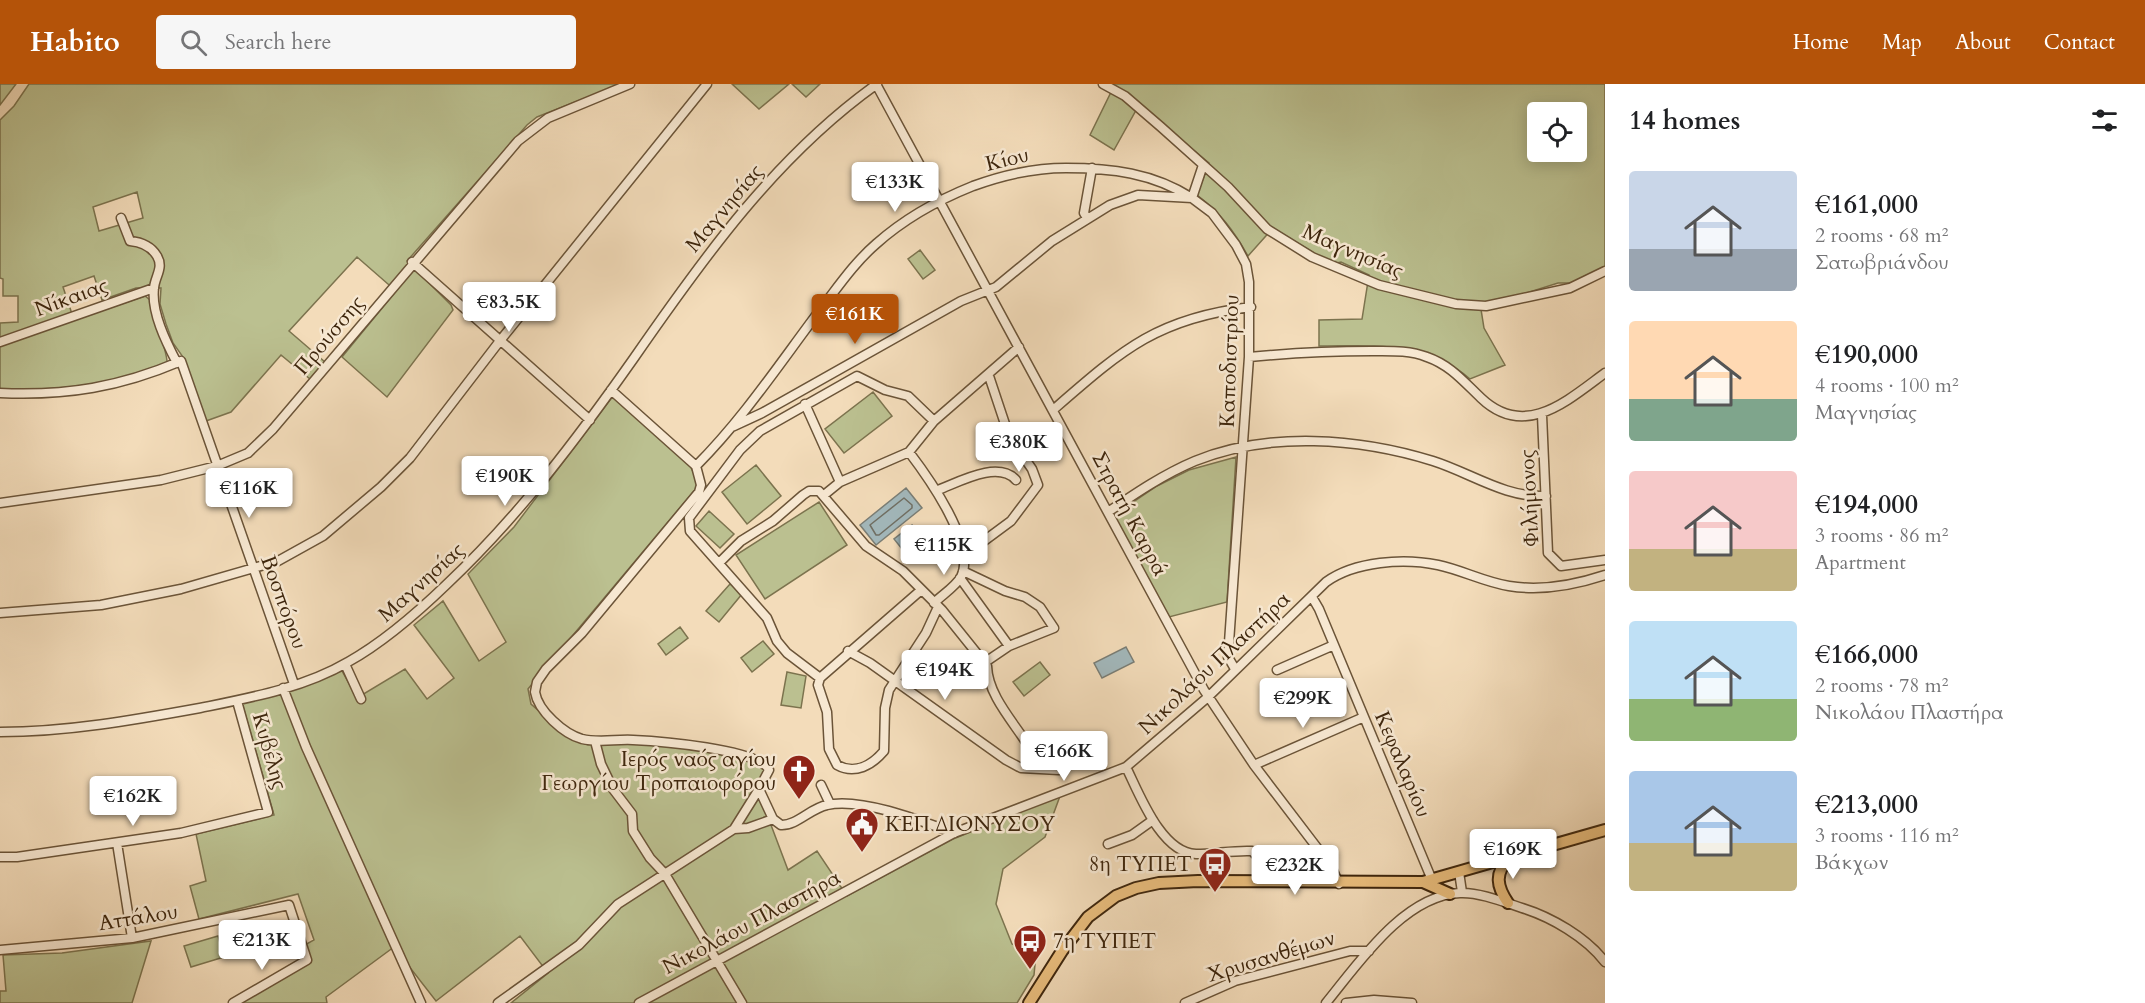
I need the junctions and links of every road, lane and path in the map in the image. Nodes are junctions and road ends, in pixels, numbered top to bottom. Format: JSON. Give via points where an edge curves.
{"nodes":[{"id":1,"x":630,"y":84,"type":"edge"},
{"id":2,"x":707,"y":84,"type":"edge"},
{"id":3,"x":876,"y":84,"type":"edge"},
{"id":4,"x":1103,"y":84,"type":"edge"},
{"id":5,"x":1203,"y":165,"type":"junction"},
{"id":6,"x":1092,"y":168,"type":"junction"},
{"id":7,"x":1192,"y":198,"type":"junction"},
{"id":8,"x":940,"y":201,"type":"junction"},
{"id":9,"x":121,"y":218,"type":"dead end"},
{"id":10,"x":1087,"y":218,"type":"junction"},
{"id":11,"x":412,"y":262,"type":"junction"},
{"id":12,"x":1605,"y":271,"type":"edge"},
{"id":13,"x":154,"y":288,"type":"junction"},
{"id":14,"x":988,"y":290,"type":"junction"},
{"id":15,"x":1251,"y":308,"type":"junction"},
{"id":16,"x":0,"y":342,"type":"edge"},
{"id":17,"x":499,"y":342,"type":"junction"},
{"id":18,"x":1019,"y":347,"type":"junction"},
{"id":19,"x":1249,"y":357,"type":"junction"},
{"id":20,"x":179,"y":362,"type":"junction"},
{"id":21,"x":1605,"y":373,"type":"edge"},
{"id":22,"x":989,"y":376,"type":"junction"},
{"id":23,"x":611,"y":390,"type":"junction"},
{"id":24,"x":0,"y":393,"type":"edge"},
{"id":25,"x":805,"y":404,"type":"junction"},
{"id":26,"x":1053,"y":410,"type":"junction"},
{"id":27,"x":1542,"y":415,"type":"junction"},
{"id":28,"x":590,"y":420,"type":"junction"},
{"id":29,"x":934,"y":421,"type":"junction"},
{"id":30,"x":734,"y":426,"type":"junction"},
{"id":31,"x":1243,"y":448,"type":"junction"},
{"id":32,"x":909,"y":452,"type":"junction"},
{"id":33,"x":217,"y":466,"type":"junction"},
{"id":34,"x":696,"y":466,"type":"junction"},
{"id":35,"x":1016,"y":480,"type":"dead end"},
{"id":36,"x":840,"y":482,"type":"junction"},
{"id":37,"x":938,"y":490,"type":"junction"},
{"id":38,"x":824,"y":495,"type":"junction"},
{"id":39,"x":1546,"y":496,"type":"junction"},
{"id":40,"x":0,"y":503,"type":"edge"},
{"id":41,"x":1108,"y":512,"type":"junction"},
{"id":42,"x":965,"y":555,"type":"junction"},
{"id":43,"x":1605,"y":560,"type":"edge"},
{"id":44,"x":719,"y":563,"type":"junction"},
{"id":45,"x":253,"y":570,"type":"junction"},
{"id":46,"x":961,"y":574,"type":"junction"},
{"id":47,"x":1605,"y":575,"type":"edge"},
{"id":48,"x":920,"y":591,"type":"junction"},
{"id":49,"x":1312,"y":597,"type":"junction"},
{"id":50,"x":936,"y":605,"type":"junction"},
{"id":51,"x":0,"y":613,"type":"edge"},
{"id":52,"x":1334,"y":645,"type":"junction"},
{"id":53,"x":1009,"y":646,"type":"junction"},
{"id":54,"x":848,"y":651,"type":"junction"},
{"id":55,"x":984,"y":663,"type":"junction"},
{"id":56,"x":345,"y":664,"type":"junction"},
{"id":57,"x":1235,"y":669,"type":"junction"},
{"id":58,"x":1277,"y":670,"type":"dead end"},
{"id":59,"x":820,"y":678,"type":"junction"},
{"id":60,"x":893,"y":681,"type":"junction"},
{"id":61,"x":294,"y":684,"type":"junction"},
{"id":62,"x":283,"y":688,"type":"junction"},
{"id":63,"x":1208,"y":696,"type":"junction"},
{"id":64,"x":361,"y":699,"type":"dead end"},
{"id":65,"x":237,"y":701,"type":"junction"},
{"id":66,"x":1364,"y":717,"type":"junction"},
{"id":67,"x":0,"y":732,"type":"edge"},
{"id":68,"x":595,"y":741,"type":"junction"},
{"id":69,"x":1075,"y":757,"type":"dead end"},
{"id":70,"x":1254,"y":765,"type":"junction"},
{"id":71,"x":1126,"y":767,"type":"junction"},
{"id":72,"x":1040,"y":768,"type":"junction"},
{"id":73,"x":821,"y":785,"type":"dead end"},
{"id":74,"x":759,"y":789,"type":"junction"},
{"id":75,"x":830,"y":804,"type":"junction"},
{"id":76,"x":772,"y":819,"type":"junction"},
{"id":77,"x":1153,"y":820,"type":"junction"},
{"id":78,"x":734,"y":829,"type":"junction"},
{"id":79,"x":1605,"y":830,"type":"edge"},
{"id":80,"x":954,"y":833,"type":"junction"},
{"id":81,"x":117,"y":843,"type":"junction"},
{"id":82,"x":1108,"y":844,"type":"dead end"},
{"id":83,"x":0,"y":857,"type":"edge"},
{"id":84,"x":1511,"y":857,"type":"junction"},
{"id":85,"x":1459,"y":872,"type":"junction"},
{"id":86,"x":665,"y":874,"type":"junction"},
{"id":87,"x":1267,"y":881,"type":"junction"},
{"id":88,"x":1428,"y":881,"type":"junction"},
{"id":89,"x":1339,"y":884,"type":"junction"},
{"id":90,"x":1462,"y":892,"type":"junction"},
{"id":91,"x":1449,"y":894,"type":"junction"},
{"id":92,"x":1508,"y":903,"type":"junction"},
{"id":93,"x":132,"y":938,"type":"junction"},
{"id":94,"x":0,"y":950,"type":"edge"},
{"id":95,"x":1369,"y":951,"type":"junction"},
{"id":96,"x":717,"y":962,"type":"junction"},
{"id":97,"x":1605,"y":962,"type":"edge"},
{"id":98,"x":417,"y":1002,"type":"edge"},
{"id":99,"x":233,"y":1003,"type":"edge"},
{"id":100,"x":498,"y":1003,"type":"edge"},
{"id":101,"x":639,"y":1003,"type":"edge"},
{"id":102,"x":742,"y":1003,"type":"edge"},
{"id":103,"x":1029,"y":1003,"type":"edge"},
{"id":104,"x":1185,"y":1003,"type":"edge"},
{"id":105,"x":1326,"y":1003,"type":"edge"},
{"id":106,"x":1346,"y":1003,"type":"edge"},
{"id":107,"x":1412,"y":1003,"type":"edge"}],
"edges":[{"from":1,"to":11,"type":"street","name":"Προύσσης","via":[[531,129]]},
{"from":2,"to":17,"type":"street"},
{"from":3,"to":8,"type":"street","name":"Στρατή Καρρά"},
{"from":3,"to":23,"type":"street","name":"Μαγνησίας","via":[[829,122],[764,186],[697,268]]},
{"from":4,"to":5,"type":"street","name":"Μαγνησίας","via":[[1132,101]]},
{"from":5,"to":7,"type":"street"},
{"from":5,"to":12,"type":"street","name":"Μαγνησίας","via":[[1267,229],[1326,264],[1398,291],[1456,304],[1494,305],[1570,288]]},
{"from":6,"to":7,"type":"street","name":"Κίου","via":[[1148,177]]},
{"from":6,"to":8,"type":"street","name":"Κίου","via":[[1021,172]]},
{"from":6,"to":10,"type":"street","via":[[1084,213]]},
{"from":7,"to":10,"type":"street","via":[[1138,195]]},
{"from":7,"to":15,"type":"street","name":"Καποδιστρίου","via":[[1212,213],[1242,255]]},
{"from":8,"to":14,"type":"street","name":"Στρατή Καρρά"},
{"from":8,"to":30,"type":"street","name":"Κίου","via":[[894,229],[861,259]]},
{"from":9,"to":13,"type":"street","name":"Βοσπόρου","via":[[130,241],[146,245],[157,256],[160,267]]},
{"from":10,"to":14,"type":"street"},
{"from":11,"to":17,"type":"street"},
{"from":11,"to":33,"type":"street","name":"Προύσσης","via":[[262,442],[248,453]]},
{"from":13,"to":16,"type":"street","name":"Νίκαιας"},
{"from":13,"to":20,"type":"street","name":"Βοσπόρου","via":[[161,327]]},
{"from":14,"to":18,"type":"street","name":"Στρατή Καρρά"},
{"from":14,"to":30,"type":"street"},
{"from":15,"to":19,"type":"street","name":"Καποδιστρίου"},
{"from":15,"to":26,"type":"street","via":[[1199,315],[1147,337],[1110,361]]},
{"from":17,"to":28,"type":"street"},
{"from":17,"to":45,"type":"street","via":[[410,458],[381,487],[302,550]]},
{"from":18,"to":22,"type":"street"},
{"from":18,"to":26,"type":"street","name":"Στρατή Καρρά"},
{"from":19,"to":27,"type":"street","via":[[1317,350],[1404,351],[1451,368],[1497,410]]},
{"from":19,"to":31,"type":"street","name":"Καποδιστρίου"},
{"from":20,"to":24,"type":"street","via":[[118,385]]},
{"from":20,"to":33,"type":"street","name":"Βοσπόρου"},
{"from":21,"to":27,"type":"street"},
{"from":22,"to":29,"type":"street"},
{"from":22,"to":42,"type":"street","via":[[1009,436],[1038,485],[1011,521]]},
{"from":23,"to":28,"type":"street","name":"Μαγνησίας"},
{"from":23,"to":34,"type":"street"},
{"from":25,"to":29,"type":"street","via":[[861,376],[885,390],[908,396]]},
{"from":25,"to":36,"type":"street"},
{"from":25,"to":44,"type":"street","via":[[770,424],[740,450],[688,518],[690,531]]},
{"from":26,"to":41,"type":"street","name":"Στρατή Καρρά"},
{"from":27,"to":39,"type":"street","name":"Φιλήμονος"},
{"from":28,"to":56,"type":"street","name":"Μαγνησίας","via":[[541,485],[484,550],[393,632]]},
{"from":29,"to":32,"type":"street"},
{"from":30,"to":34,"type":"street","name":"Κίου"},
{"from":31,"to":39,"type":"street","via":[[1319,442],[1381,449],[1437,462],[1506,491],[1528,497]]},
{"from":31,"to":41,"type":"street","via":[[1196,461]]},
{"from":31,"to":57,"type":"street","name":"Καποδιστρίου","via":[[1228,657]]},
{"from":32,"to":36,"type":"street"},
{"from":32,"to":37,"type":"street"},
{"from":33,"to":40,"type":"street","name":"Προύσσης","via":[[161,480]]},
{"from":33,"to":45,"type":"street","name":"Βοσπόρου"},
{"from":34,"to":68,"type":"street","via":[[699,492],[582,633],[546,669],[535,687],[536,697],[558,725],[580,739]]},
{"from":35,"to":37,"type":"street","via":[[1010,473],[997,471]]},
{"from":36,"to":38,"type":"street"},
{"from":37,"to":42,"type":"street"},
{"from":38,"to":44,"type":"street","via":[[814,490],[802,495],[773,521],[741,541]]},
{"from":38,"to":48,"type":"street","via":[[854,534],[903,571]]},
{"from":39,"to":43,"type":"street","name":"Φιλήμονος","via":[[1548,553],[1554,561],[1561,566]]},
{"from":41,"to":63,"type":"street","name":"Στρατή Καρρά"},
{"from":42,"to":46,"type":"street"},
{"from":44,"to":59,"type":"street","via":[[767,618],[787,653]]},
{"from":45,"to":51,"type":"street","via":[[101,605]]},
{"from":45,"to":61,"type":"street","name":"Βοσπόρου"},
{"from":46,"to":50,"type":"street"},
{"from":46,"to":53,"type":"street"},
{"from":46,"to":53,"type":"street","via":[[1025,597],[1040,607],[1054,628]]},
{"from":47,"to":49,"type":"street","name":"Νικολάου Πλαστήρα","via":[[1578,583],[1512,586],[1486,582],[1440,565],[1392,562],[1335,576]]},
{"from":48,"to":50,"type":"street"},
{"from":48,"to":54,"type":"street"},
{"from":49,"to":52,"type":"street","name":"Κεφαλαρίου"},
{"from":49,"to":57,"type":"street","name":"Νικολάου Πλαστήρα"},
{"from":50,"to":55,"type":"street"},
{"from":50,"to":60,"type":"street","via":[[926,633]]},
{"from":52,"to":58,"type":"street"},
{"from":52,"to":66,"type":"street","name":"Κεφαλαρίου"},
{"from":53,"to":55,"type":"street"},
{"from":54,"to":59,"type":"street"},
{"from":54,"to":60,"type":"street"},
{"from":55,"to":72,"type":"street","via":[[1005,713]]},
{"from":56,"to":61,"type":"street","name":"Μαγνησίας"},
{"from":56,"to":64,"type":"street"},
{"from":57,"to":63,"type":"street","name":"Νικολάου Πλαστήρα"},
{"from":59,"to":60,"type":"street","via":[[831,756],[837,765],[848,770],[871,764],[884,751],[885,708]]},
{"from":60,"to":72,"type":"street","via":[[1006,760],[1022,768]]},
{"from":61,"to":62,"type":"street","name":"Μαγνησίας"},
{"from":62,"to":65,"type":"street","name":"Μαγνησίας"},
{"from":62,"to":98,"type":"street","via":[[416,988]]},
{"from":63,"to":70,"type":"street","name":"Στρατή Καρρά"},
{"from":63,"to":71,"type":"street","name":"Νικολάου Πλαστήρα"},
{"from":65,"to":67,"type":"street","name":"Μαγνησίας","via":[[88,726]]},
{"from":65,"to":81,"type":"street","name":"Κυβέλης","via":[[268,812],[182,833]]},
{"from":66,"to":70,"type":"street"},
{"from":66,"to":88,"type":"street","name":"Κεφαλαρίου"},
{"from":68,"to":74,"type":"street","via":[[673,742],[748,757],[768,768]]},
{"from":68,"to":86,"type":"street","via":[[613,789],[632,814],[633,831]]},
{"from":69,"to":72,"type":"street","via":[[1059,770]]},
{"from":70,"to":89,"type":"street","name":"Στρατή Καρρά","via":[[1331,866]]},
{"from":71,"to":77,"type":"street"},
{"from":71,"to":80,"type":"street","name":"Νικολάου Πλαστήρα"},
{"from":73,"to":75,"type":"street"},
{"from":74,"to":76,"type":"street"},
{"from":74,"to":78,"type":"street"},
{"from":75,"to":76,"type":"street","via":[[785,825]]},
{"from":75,"to":80,"type":"street","via":[[896,812]]},
{"from":76,"to":78,"type":"street"},
{"from":77,"to":82,"type":"street","via":[[1132,835]]},
{"from":77,"to":87,"type":"street","via":[[1173,843],[1193,854],[1252,851],[1263,862]]},
{"from":78,"to":86,"type":"street"},
{"from":79,"to":84,"type":"main road"},
{"from":80,"to":96,"type":"street","name":"Νικολάου Πλαστήρα"},
{"from":81,"to":83,"type":"street"},
{"from":81,"to":93,"type":"street"},
{"from":84,"to":85,"type":"main road"},
{"from":84,"to":92,"type":"main road","via":[[1502,866],[1498,879]]},
{"from":85,"to":88,"type":"main road"},
{"from":85,"to":90,"type":"street"},
{"from":86,"to":96,"type":"street"},
{"from":86,"to":100,"type":"street","via":[[618,904],[579,945]]},
{"from":87,"to":89,"type":"main road"},
{"from":87,"to":103,"type":"main road","via":[[1159,883],[1116,896],[1101,905],[1075,932]]},
{"from":88,"to":89,"type":"main road"},
{"from":88,"to":91,"type":"main road"},
{"from":90,"to":91,"type":"street"},
{"from":90,"to":92,"type":"street"},
{"from":91,"to":95,"type":"street","via":[[1396,922]]},
{"from":92,"to":97,"type":"street","via":[[1535,912],[1576,935]]},
{"from":93,"to":94,"type":"street","name":"Αττάλου"},
{"from":93,"to":99,"type":"street","name":"Αττάλου","via":[[289,904],[305,962]]},
{"from":95,"to":104,"type":"street","name":"Χρυσανθέμων","via":[[1350,951],[1235,981]]},
{"from":95,"to":105,"type":"street"},
{"from":96,"to":101,"type":"street","name":"Νικολάου Πλαστήρα"},
{"from":96,"to":102,"type":"street"},
{"from":106,"to":107,"type":"street"}]}
